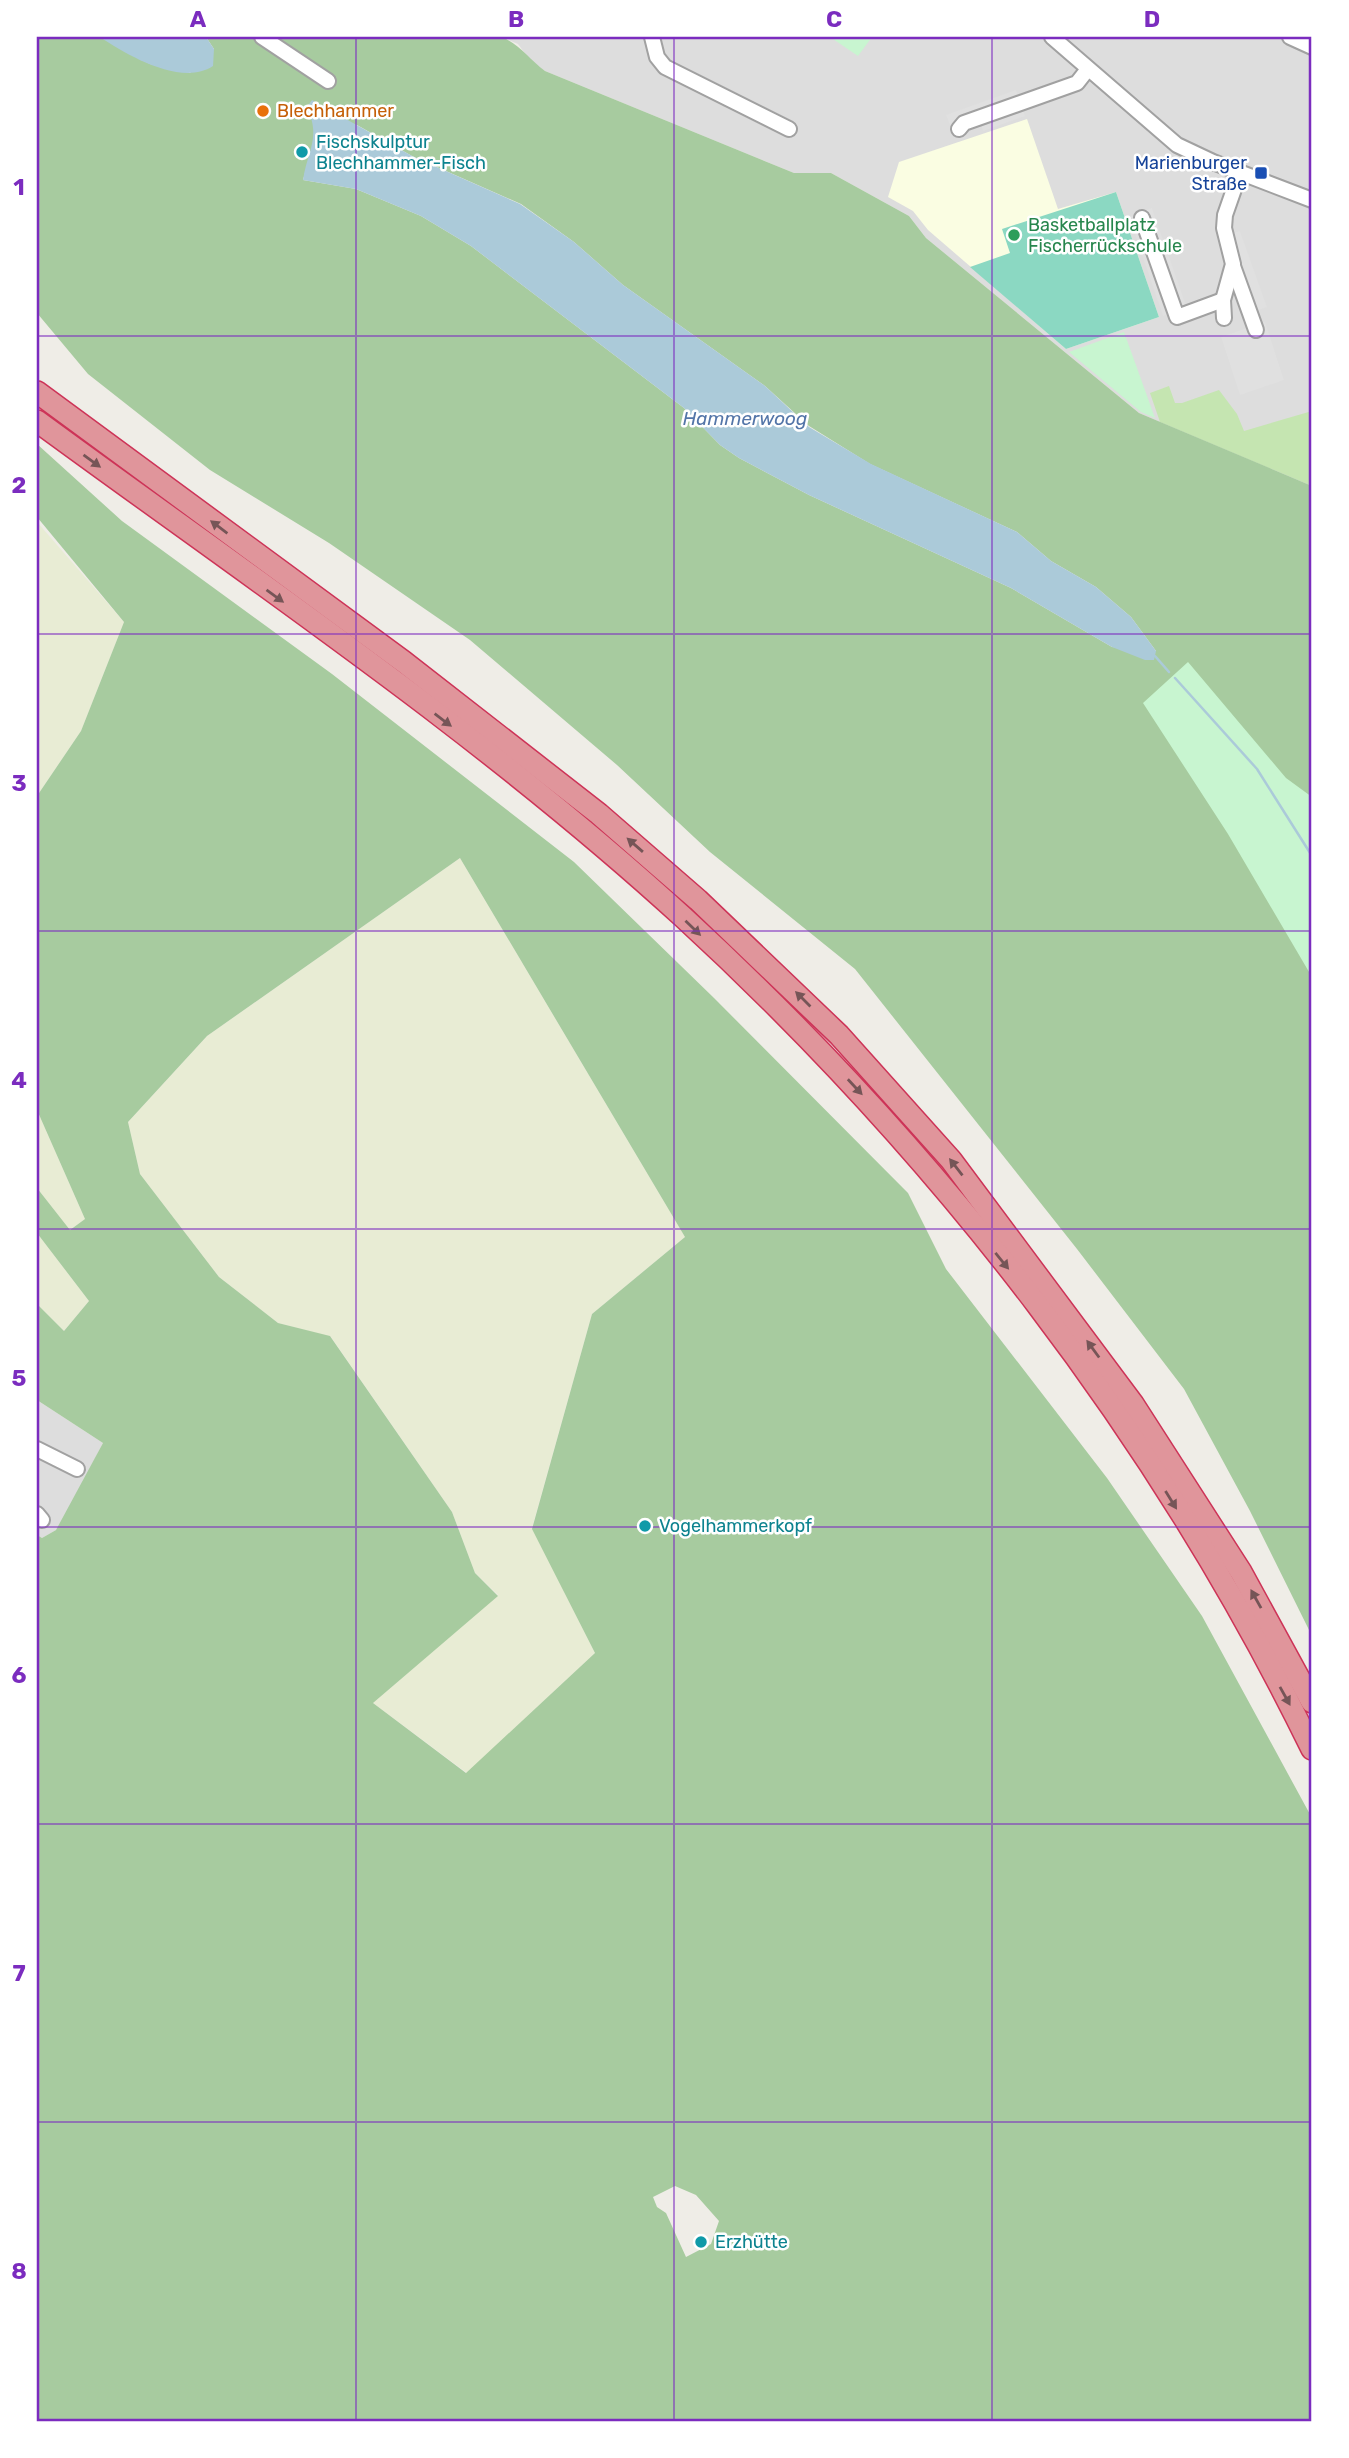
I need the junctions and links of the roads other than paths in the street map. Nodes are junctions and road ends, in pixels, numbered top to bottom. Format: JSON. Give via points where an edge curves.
{"nodes":[{"id":1,"x":262,"y":37,"type":"edge"},
{"id":2,"x":652,"y":37,"type":"edge"},
{"id":3,"x":1052,"y":37,"type":"edge"},
{"id":4,"x":1290,"y":37,"type":"edge"},
{"id":5,"x":1312,"y":47,"type":"edge"},
{"id":6,"x":1088,"y":69,"type":"junction"},
{"id":7,"x":328,"y":81,"type":"dead end"},
{"id":8,"x":789,"y":129,"type":"dead end"},
{"id":9,"x":959,"y":129,"type":"dead end"},
{"id":10,"x":1240,"y":172,"type":"junction"},
{"id":11,"x":1312,"y":201,"type":"edge"},
{"id":12,"x":1142,"y":218,"type":"dead end"},
{"id":13,"x":1233,"y":264,"type":"junction"},
{"id":14,"x":1223,"y":300,"type":"junction"},
{"id":15,"x":1224,"y":318,"type":"dead end"},
{"id":16,"x":1256,"y":330,"type":"dead end"},
{"id":17,"x":37,"y":392,"type":"edge"},
{"id":18,"x":37,"y":421,"type":"edge"},
{"id":19,"x":1144,"y":1438,"type":"junction"},
{"id":20,"x":37,"y":1448,"type":"edge"},
{"id":21,"x":77,"y":1469,"type":"dead end"},
{"id":22,"x":1312,"y":1702,"type":"edge"},
{"id":23,"x":1312,"y":1749,"type":"edge"}],
"edges":[{"from":1,"to":7,"type":"street"},
{"from":2,"to":8,"type":"street","via":[[665,67]]},
{"from":3,"to":6,"type":"street"},
{"from":4,"to":5,"type":"street"},
{"from":6,"to":9,"type":"street","via":[[1077,83],[964,123]]},
{"from":6,"to":10,"type":"street","via":[[1177,145]]},
{"from":10,"to":11,"type":"street"},
{"from":10,"to":13,"type":"street","via":[[1224,228]]},
{"from":12,"to":14,"type":"street","via":[[1177,317]]},
{"from":13,"to":14,"type":"street"},
{"from":13,"to":16,"type":"street"},
{"from":14,"to":15,"type":"street"},
{"from":19,"to":17,"type":"highway","one_way":true,"via":[[1133,1404],[1032,1265],[908,1110],[839,1035],[698,900],[479,720]]},
{"from":18,"to":19,"type":"highway","one_way":true,"via":[[497,760],[682,917],[827,1056],[926,1165],[1018,1280],[1118,1419]]},
{"from":22,"to":19,"type":"highway","one_way":true,"via":[[1241,1572]]},
{"from":19,"to":23,"type":"highway","one_way":true},
{"from":20,"to":21,"type":"street"}]}
